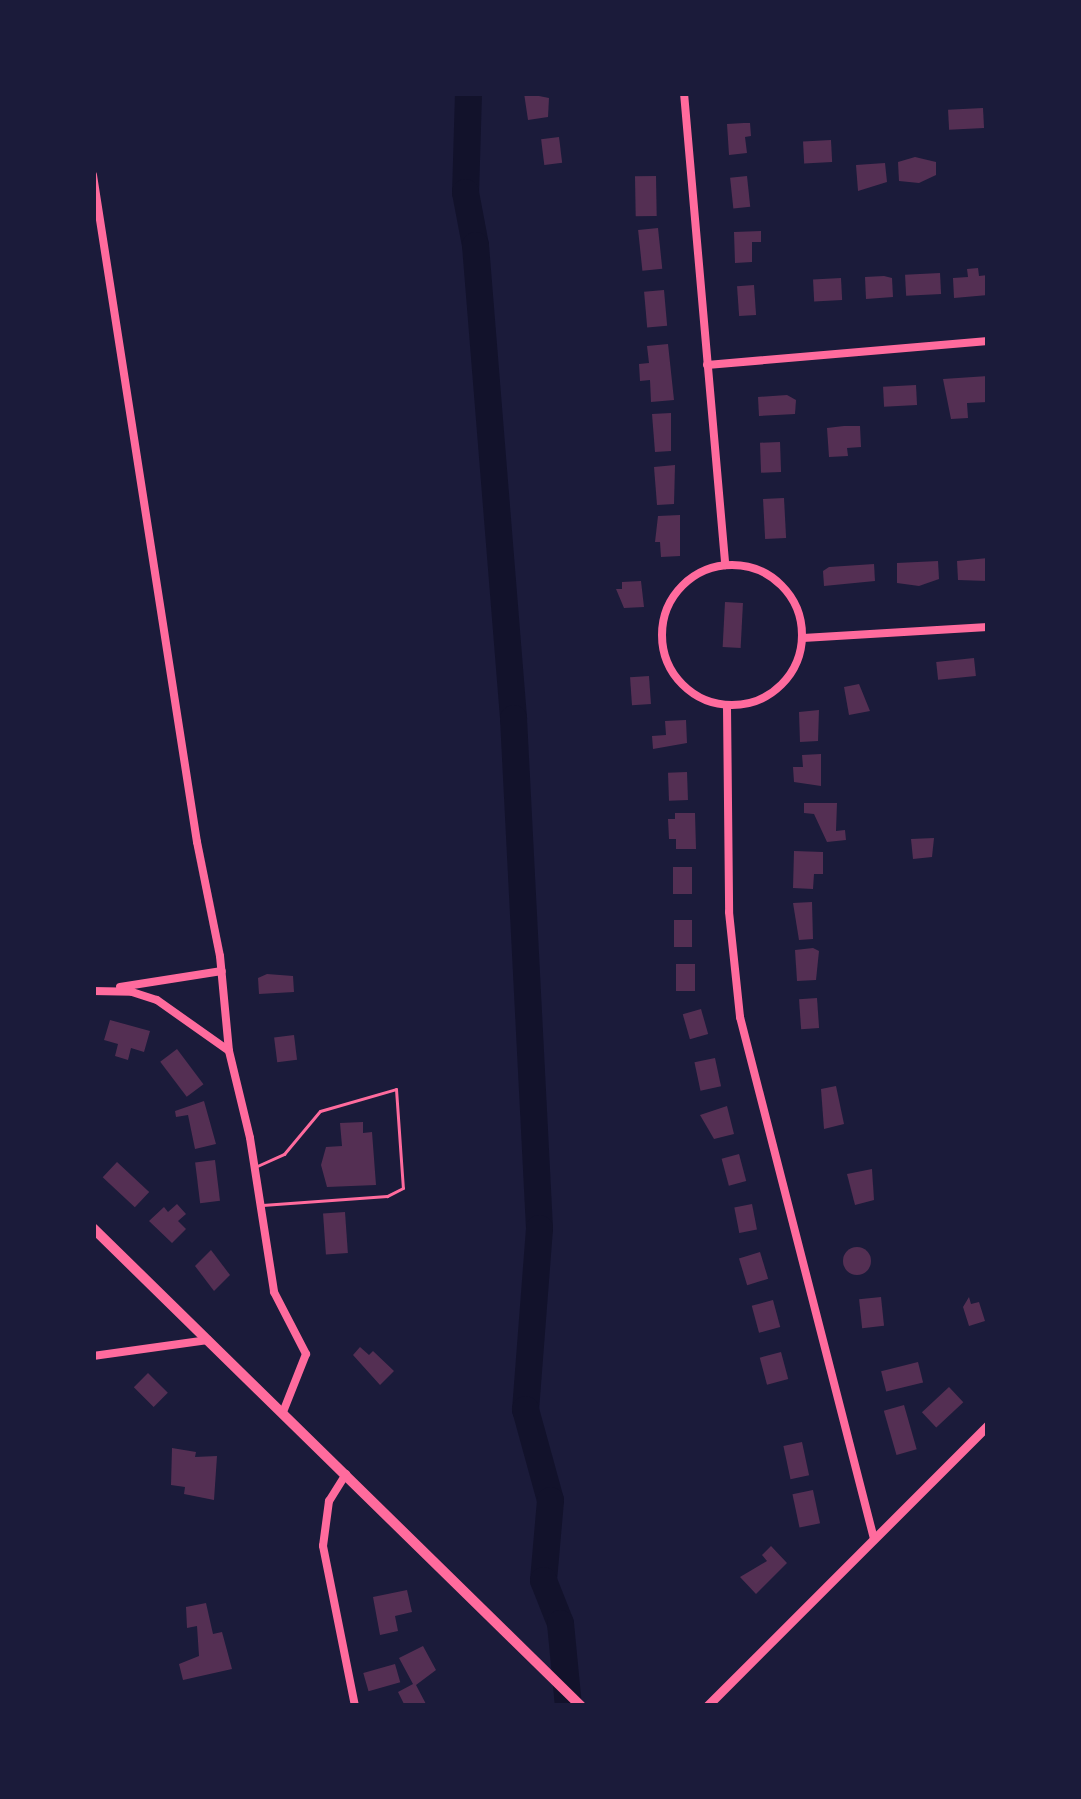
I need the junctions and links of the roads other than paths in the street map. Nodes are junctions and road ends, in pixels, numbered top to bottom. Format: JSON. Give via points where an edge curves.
{"nodes":[{"id":1,"x":684,"y":93,"type":"edge"},
{"id":2,"x":93,"y":176,"type":"edge"},
{"id":3,"x":988,"y":341,"type":"edge"},
{"id":4,"x":707,"y":365,"type":"junction"},
{"id":5,"x":725,"y":565,"type":"junction"},
{"id":6,"x":988,"y":627,"type":"edge"},
{"id":7,"x":802,"y":638,"type":"junction"},
{"id":8,"x":727,"y":706,"type":"junction"},
{"id":9,"x":221,"y":970,"type":"junction"},
{"id":10,"x":107,"y":989,"type":"junction"},
{"id":11,"x":93,"y":991,"type":"edge"},
{"id":12,"x":229,"y":1051,"type":"junction"},
{"id":13,"x":254,"y":1167,"type":"junction"},
{"id":14,"x":260,"y":1205,"type":"junction"},
{"id":15,"x":93,"y":1228,"type":"edge"},
{"id":16,"x":210,"y":1340,"type":"junction"},
{"id":17,"x":93,"y":1356,"type":"edge"},
{"id":18,"x":283,"y":1412,"type":"junction"},
{"id":19,"x":988,"y":1425,"type":"edge"},
{"id":20,"x":346,"y":1474,"type":"junction"},
{"id":21,"x":874,"y":1540,"type":"junction"},
{"id":22,"x":355,"y":1706,"type":"edge"},
{"id":23,"x":580,"y":1706,"type":"edge"},
{"id":24,"x":707,"y":1706,"type":"edge"}],
"edges":[{"from":1,"to":4,"type":"street"},
{"from":2,"to":9,"type":"street"},
{"from":3,"to":4,"type":"street"},
{"from":4,"to":5,"type":"street"},
{"from":5,"to":7,"type":"street","via":[[774,578],[796,604]]},
{"from":5,"to":8,"type":"street","via":[[676,592],[662,627],[678,680]]},
{"from":6,"to":7,"type":"street"},
{"from":7,"to":8,"type":"street","via":[[779,687]]},
{"from":8,"to":21,"type":"street","via":[[728,899],[740,1016]]},
{"from":9,"to":10,"type":"street"},
{"from":9,"to":12,"type":"street"},
{"from":10,"to":11,"type":"street"},
{"from":10,"to":12,"type":"street","via":[[157,1000]]},
{"from":12,"to":13,"type":"street"},
{"from":13,"to":14,"type":"street"},
{"from":13,"to":14,"type":"lane","via":[[284,1154],[320,1111],[396,1089],[403,1188],[387,1196]]},
{"from":14,"to":18,"type":"street","via":[[276,1300],[306,1354]]},
{"from":15,"to":16,"type":"main road"},
{"from":16,"to":17,"type":"street"},
{"from":16,"to":18,"type":"main road"},
{"from":18,"to":20,"type":"main road"},
{"from":19,"to":21,"type":"street"},
{"from":20,"to":22,"type":"street","via":[[328,1502],[323,1546]]},
{"from":20,"to":23,"type":"main road"},
{"from":21,"to":24,"type":"street"}]}
